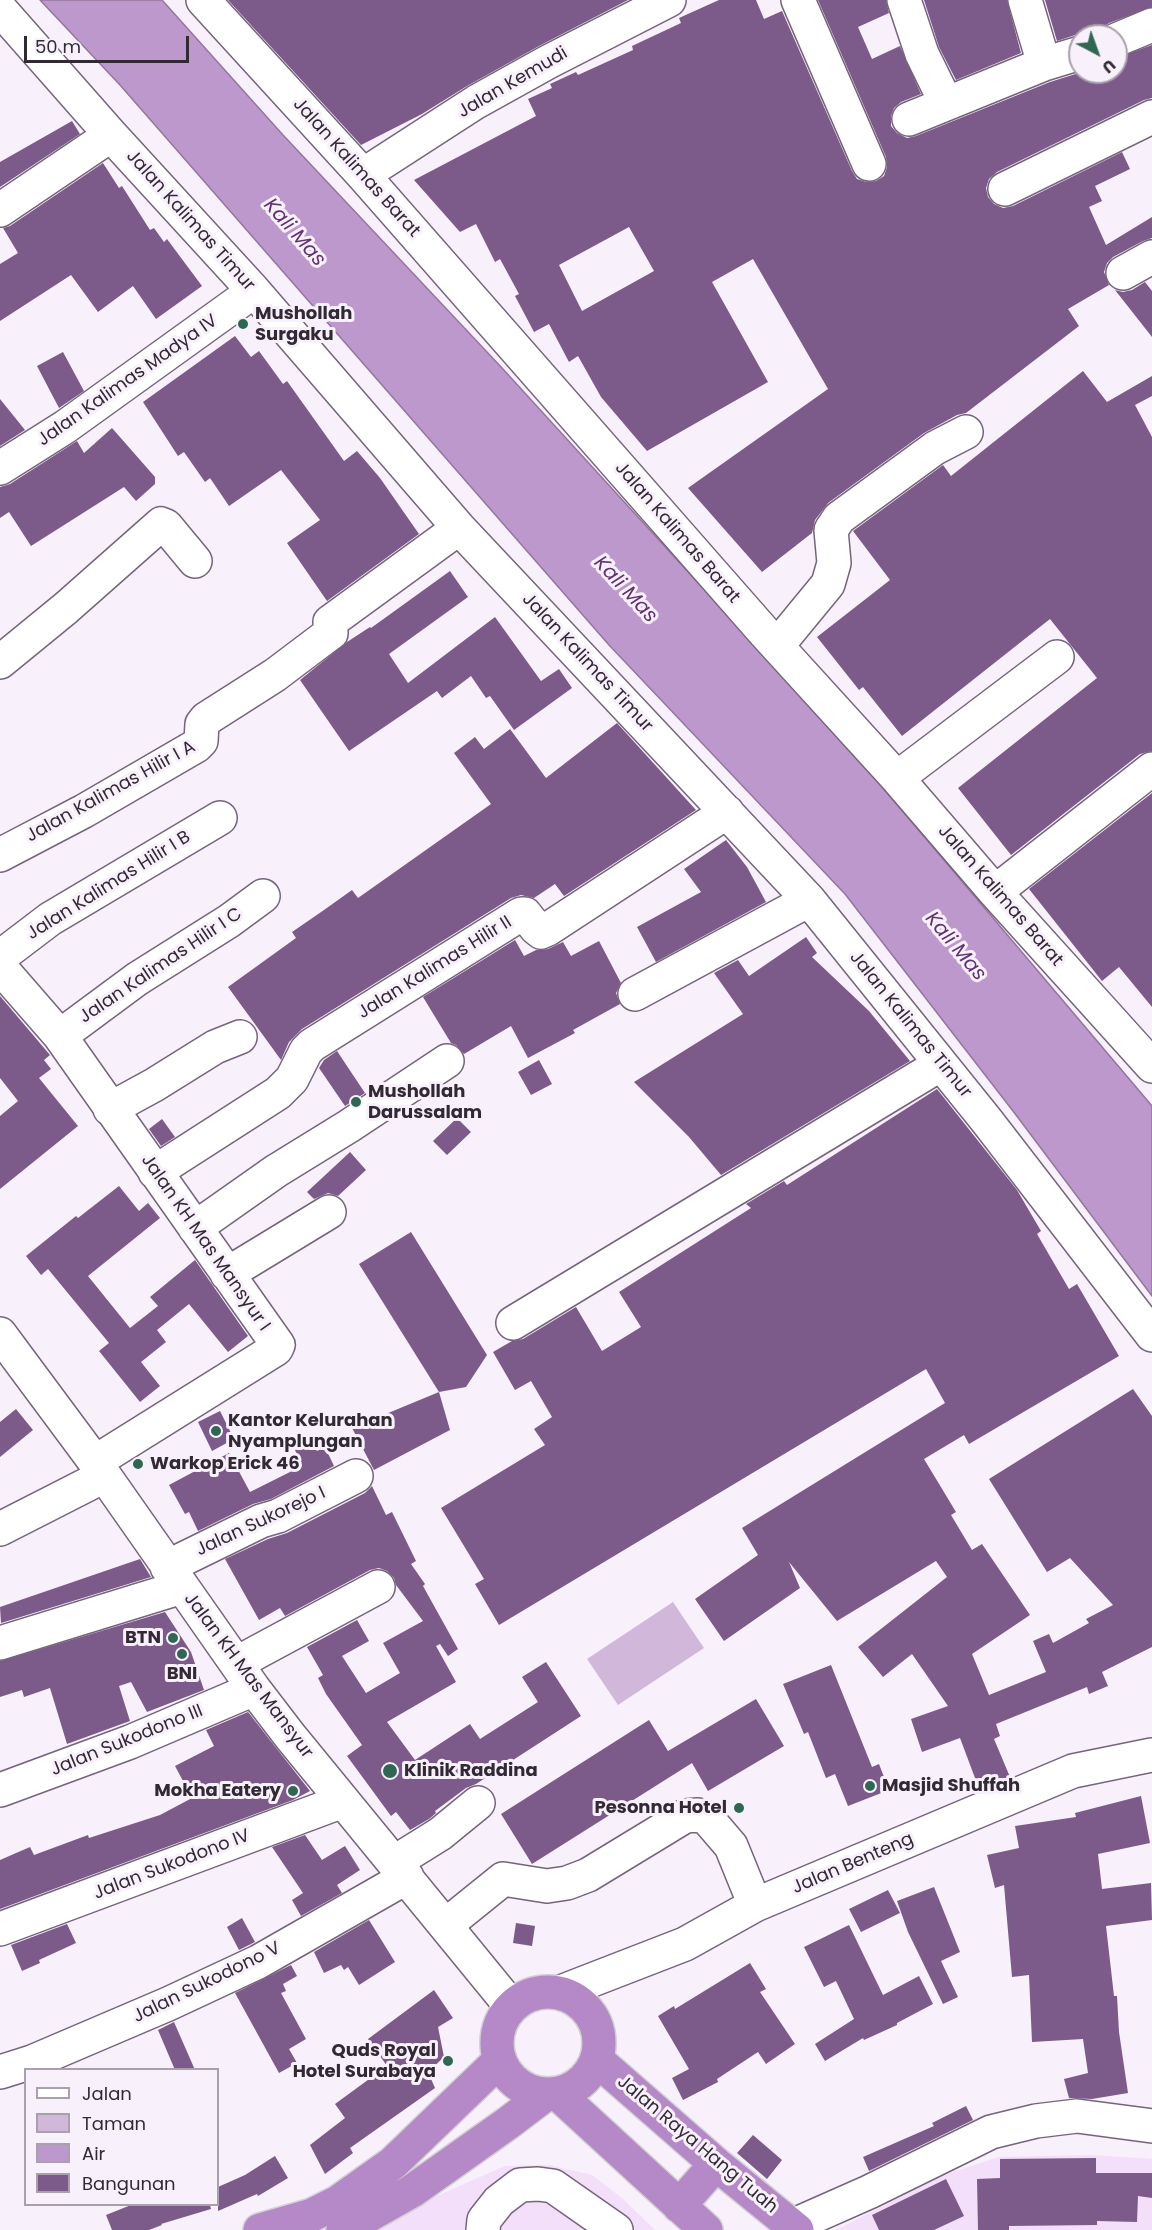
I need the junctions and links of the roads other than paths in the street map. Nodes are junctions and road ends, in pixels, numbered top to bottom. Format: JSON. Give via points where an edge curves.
{"nodes":[{"id":1,"x":203,"y":0,"type":"edge"},
{"id":2,"x":798,"y":0,"type":"edge"},
{"id":3,"x":904,"y":0,"type":"edge"},
{"id":4,"x":1025,"y":0,"type":"edge"},
{"id":5,"x":657,"y":2,"type":"edge"},
{"id":6,"x":0,"y":9,"type":"edge"},
{"id":7,"x":1152,"y":25,"type":"edge"},
{"id":8,"x":1128,"y":35,"type":"edge"},
{"id":9,"x":1068,"y":57,"type":"edge"},
{"id":10,"x":1044,"y":64,"type":"junction"},
{"id":11,"x":946,"y":103,"type":"junction"},
{"id":12,"x":1152,"y":117,"type":"edge"},
{"id":13,"x":909,"y":119,"type":"dead end"},
{"id":14,"x":111,"y":135,"type":"junction"},
{"id":15,"x":869,"y":164,"type":"dead end"},
{"id":16,"x":363,"y":176,"type":"junction"},
{"id":17,"x":1005,"y":189,"type":"dead end"},
{"id":18,"x":0,"y":210,"type":"edge"},
{"id":19,"x":1152,"y":256,"type":"edge"},
{"id":20,"x":1123,"y":273,"type":"dead end"},
{"id":21,"x":254,"y":291,"type":"junction"},
{"id":22,"x":966,"y":432,"type":"dead end"},
{"id":23,"x":0,"y":468,"type":"edge"},
{"id":24,"x":459,"y":528,"type":"junction"},
{"id":25,"x":195,"y":561,"type":"dead end"},
{"id":26,"x":777,"y":646,"type":"junction"},
{"id":27,"x":1057,"y":657,"type":"dead end"},
{"id":28,"x":0,"y":662,"type":"edge"},
{"id":29,"x":1152,"y":768,"type":"edge"},
{"id":30,"x":897,"y":778,"type":"junction"},
{"id":31,"x":727,"y":812,"type":"junction"},
{"id":32,"x":220,"y":818,"type":"dead end"},
{"id":33,"x":0,"y":855,"type":"edge"},
{"id":34,"x":995,"y":892,"type":"junction"},
{"id":35,"x":263,"y":896,"type":"dead end"},
{"id":36,"x":809,"y":900,"type":"junction"},
{"id":37,"x":0,"y":957,"type":"edge"},
{"id":38,"x":0,"y":967,"type":"edge"},
{"id":39,"x":635,"y":994,"type":"dead end"},
{"id":40,"x":60,"y":1036,"type":"junction"},
{"id":41,"x":240,"y":1037,"type":"dead end"},
{"id":42,"x":1145,"y":1045,"type":"edge"},
{"id":43,"x":447,"y":1061,"type":"dead end"},
{"id":44,"x":941,"y":1064,"type":"junction"},
{"id":45,"x":110,"y":1109,"type":"junction"},
{"id":46,"x":155,"y":1172,"type":"junction"},
{"id":47,"x":329,"y":1212,"type":"dead end"},
{"id":48,"x":195,"y":1228,"type":"junction"},
{"id":49,"x":227,"y":1274,"type":"junction"},
{"id":50,"x":513,"y":1323,"type":"dead end"},
{"id":51,"x":0,"y":1334,"type":"edge"},
{"id":52,"x":1152,"y":1335,"type":"edge"},
{"id":53,"x":99,"y":1469,"type":"junction"},
{"id":54,"x":356,"y":1476,"type":"dead end"},
{"id":55,"x":0,"y":1528,"type":"edge"},
{"id":56,"x":174,"y":1577,"type":"junction"},
{"id":57,"x":378,"y":1587,"type":"dead end"},
{"id":58,"x":0,"y":1643,"type":"edge"},
{"id":59,"x":245,"y":1676,"type":"junction"},
{"id":60,"x":1152,"y":1755,"type":"edge"},
{"id":61,"x":0,"y":1790,"type":"edge"},
{"id":62,"x":343,"y":1800,"type":"junction"},
{"id":63,"x":478,"y":1803,"type":"dead end"},
{"id":64,"x":401,"y":1870,"type":"junction"},
{"id":65,"x":755,"y":1905,"type":"junction"},
{"id":66,"x":446,"y":1924,"type":"junction"},
{"id":67,"x":0,"y":1929,"type":"edge"},
{"id":68,"x":561,"y":1992,"type":"junction"},
{"id":69,"x":511,"y":2007,"type":"junction"},
{"id":70,"x":597,"y":2060,"type":"junction"},
{"id":71,"x":499,"y":2061,"type":"junction"},
{"id":72,"x":0,"y":2073,"type":"edge"},
{"id":73,"x":552,"y":2094,"type":"junction"},
{"id":74,"x":1152,"y":2126,"type":"edge"},
{"id":75,"x":716,"y":2164,"type":"junction"},
{"id":76,"x":679,"y":2206,"type":"junction"},
{"id":77,"x":794,"y":2228,"type":"edge"},
{"id":78,"x":260,"y":2230,"type":"edge"},
{"id":79,"x":343,"y":2230,"type":"edge"},
{"id":80,"x":483,"y":2230,"type":"edge"},
{"id":81,"x":616,"y":2230,"type":"edge"},
{"id":82,"x":706,"y":2230,"type":"edge"}],
"edges":[{"from":1,"to":16,"type":"street","name":"Jalan Kalimas Barat"},
{"from":2,"to":15,"type":"street"},
{"from":3,"to":11,"type":"street","via":[[922,54]]},
{"from":4,"to":10,"type":"street"},
{"from":5,"to":16,"type":"street","name":"Jalan Kemudi","via":[[476,102]]},
{"from":6,"to":14,"type":"street","name":"Jalan Kalimas Timur"},
{"from":7,"to":8,"type":"street"},
{"from":9,"to":10,"type":"street"},
{"from":10,"to":11,"type":"street"},
{"from":11,"to":13,"type":"street"},
{"from":12,"to":17,"type":"street"},
{"from":14,"to":18,"type":"street"},
{"from":14,"to":21,"type":"street","name":"Jalan Kalimas Timur"},
{"from":16,"to":26,"type":"street","name":"Jalan Kalimas Barat"},
{"from":19,"to":20,"type":"street"},
{"from":21,"to":23,"type":"street","name":"Jalan Kalimas Madya IV","via":[[65,427]]},
{"from":21,"to":24,"type":"street","name":"Jalan Kalimas Timur"},
{"from":22,"to":26,"type":"street","via":[[935,448],[839,518],[831,530],[834,563],[828,584]]},
{"from":24,"to":31,"type":"street","name":"Jalan Kalimas Timur"},
{"from":24,"to":33,"type":"street","name":"Jalan Kalimas Hilir I A","via":[[330,622],[331,633],[320,642],[206,719],[196,746]]},
{"from":25,"to":28,"type":"street","via":[[166,525],[161,524]]},
{"from":26,"to":30,"type":"street","name":"Jalan Kalimas Barat"},
{"from":27,"to":30,"type":"street"},
{"from":29,"to":34,"type":"street"},
{"from":30,"to":34,"type":"street","name":"Jalan Kalimas Barat"},
{"from":31,"to":36,"type":"street","name":"Jalan Kalimas Timur"},
{"from":31,"to":46,"type":"street","name":"Jalan Kalimas Hilir II","via":[[548,930],[541,932],[521,914],[312,1045],[292,1079],[278,1092]]},
{"from":32,"to":37,"type":"street","name":"Jalan Kalimas Hilir I B","via":[[50,919]]},
{"from":34,"to":42,"type":"street","name":"Jalan Kalimas Barat"},
{"from":35,"to":40,"type":"street","name":"Jalan Kalimas Hilir I C","via":[[137,979]]},
{"from":36,"to":39,"type":"street"},
{"from":36,"to":44,"type":"street","name":"Jalan Kalimas Timur"},
{"from":38,"to":40,"type":"street","name":"Jalan KH Mas Mansyur I"},
{"from":40,"to":45,"type":"street","name":"Jalan KH Mas Mansyur I"},
{"from":41,"to":45,"type":"street","via":[[214,1047]]},
{"from":43,"to":48,"type":"street","via":[[276,1170]]},
{"from":44,"to":50,"type":"street"},
{"from":44,"to":52,"type":"street","name":"Jalan Kalimas Timur"},
{"from":45,"to":46,"type":"street","name":"Jalan KH Mas Mansyur I"},
{"from":46,"to":48,"type":"street","name":"Jalan KH Mas Mansyur I"},
{"from":47,"to":49,"type":"street"},
{"from":48,"to":49,"type":"street","name":"Jalan KH Mas Mansyur I"},
{"from":49,"to":53,"type":"street","name":"Jalan KH Mas Mansyur I","via":[[277,1348]]},
{"from":51,"to":53,"type":"street","name":"Jalan KH Mas Mansyur"},
{"from":53,"to":55,"type":"street"},
{"from":53,"to":56,"type":"street","name":"Jalan KH Mas Mansyur"},
{"from":54,"to":56,"type":"street","name":"Jalan Sukorejo I","via":[[261,1521]]},
{"from":56,"to":58,"type":"street","name":"Jalan Sukorejo I"},
{"from":56,"to":59,"type":"street","name":"Jalan KH Mas Mansyur"},
{"from":57,"to":59,"type":"street","name":"Jalan Sukodono III"},
{"from":59,"to":61,"type":"street","name":"Jalan Sukodono III","via":[[130,1742]]},
{"from":59,"to":62,"type":"street","name":"Jalan KH Mas Mansyur"},
{"from":60,"to":65,"type":"street","name":"Jalan Benteng","via":[[1073,1771]]},
{"from":62,"to":64,"type":"street","name":"Jalan KH Mas Mansyur"},
{"from":62,"to":67,"type":"street","name":"Jalan Sukodono IV"},
{"from":63,"to":64,"type":"street","name":"Jalan Sukodono V"},
{"from":64,"to":66,"type":"street","name":"Jalan KH Mas Mansyur"},
{"from":64,"to":72,"type":"street","name":"Jalan Sukodono V","via":[[238,1971],[158,2009]]},
{"from":65,"to":66,"type":"street","via":[[730,1846],[707,1818],[698,1815],[685,1816],[588,1875],[567,1883],[547,1886],[493,1874]]},
{"from":65,"to":68,"type":"street","name":"Jalan Benteng","via":[[685,1944]]},
{"from":66,"to":69,"type":"street","name":"Jalan KH Mas Mansyur"},
{"from":68,"to":69,"type":"highway","via":[[543,1991],[526,1996]]},
{"from":68,"to":70,"type":"highway","via":[[581,2002],[594,2019],[600,2039]]},
{"from":69,"to":71,"type":"highway","via":[[497,2032]]},
{"from":70,"to":73,"type":"highway","via":[[582,2082]]},
{"from":70,"to":75,"type":"highway","name":"Jalan Raya Hang Tuah"},
{"from":71,"to":73,"type":"highway","via":[[517,2085]]},
{"from":71,"to":78,"type":"highway","via":[[393,2163],[338,2202],[312,2215]]},
{"from":73,"to":76,"type":"highway"},
{"from":73,"to":79,"type":"highway","via":[[412,2191]]},
{"from":74,"to":77,"type":"street","via":[[1077,2116],[991,2132]]},
{"from":75,"to":76,"type":"highway"},
{"from":75,"to":77,"type":"highway","name":"Jalan Raya Hang Tuah"},
{"from":76,"to":82,"type":"highway"},
{"from":80,"to":81,"type":"street","via":[[484,2220],[499,2201],[520,2185],[538,2184],[553,2186]]}]}
